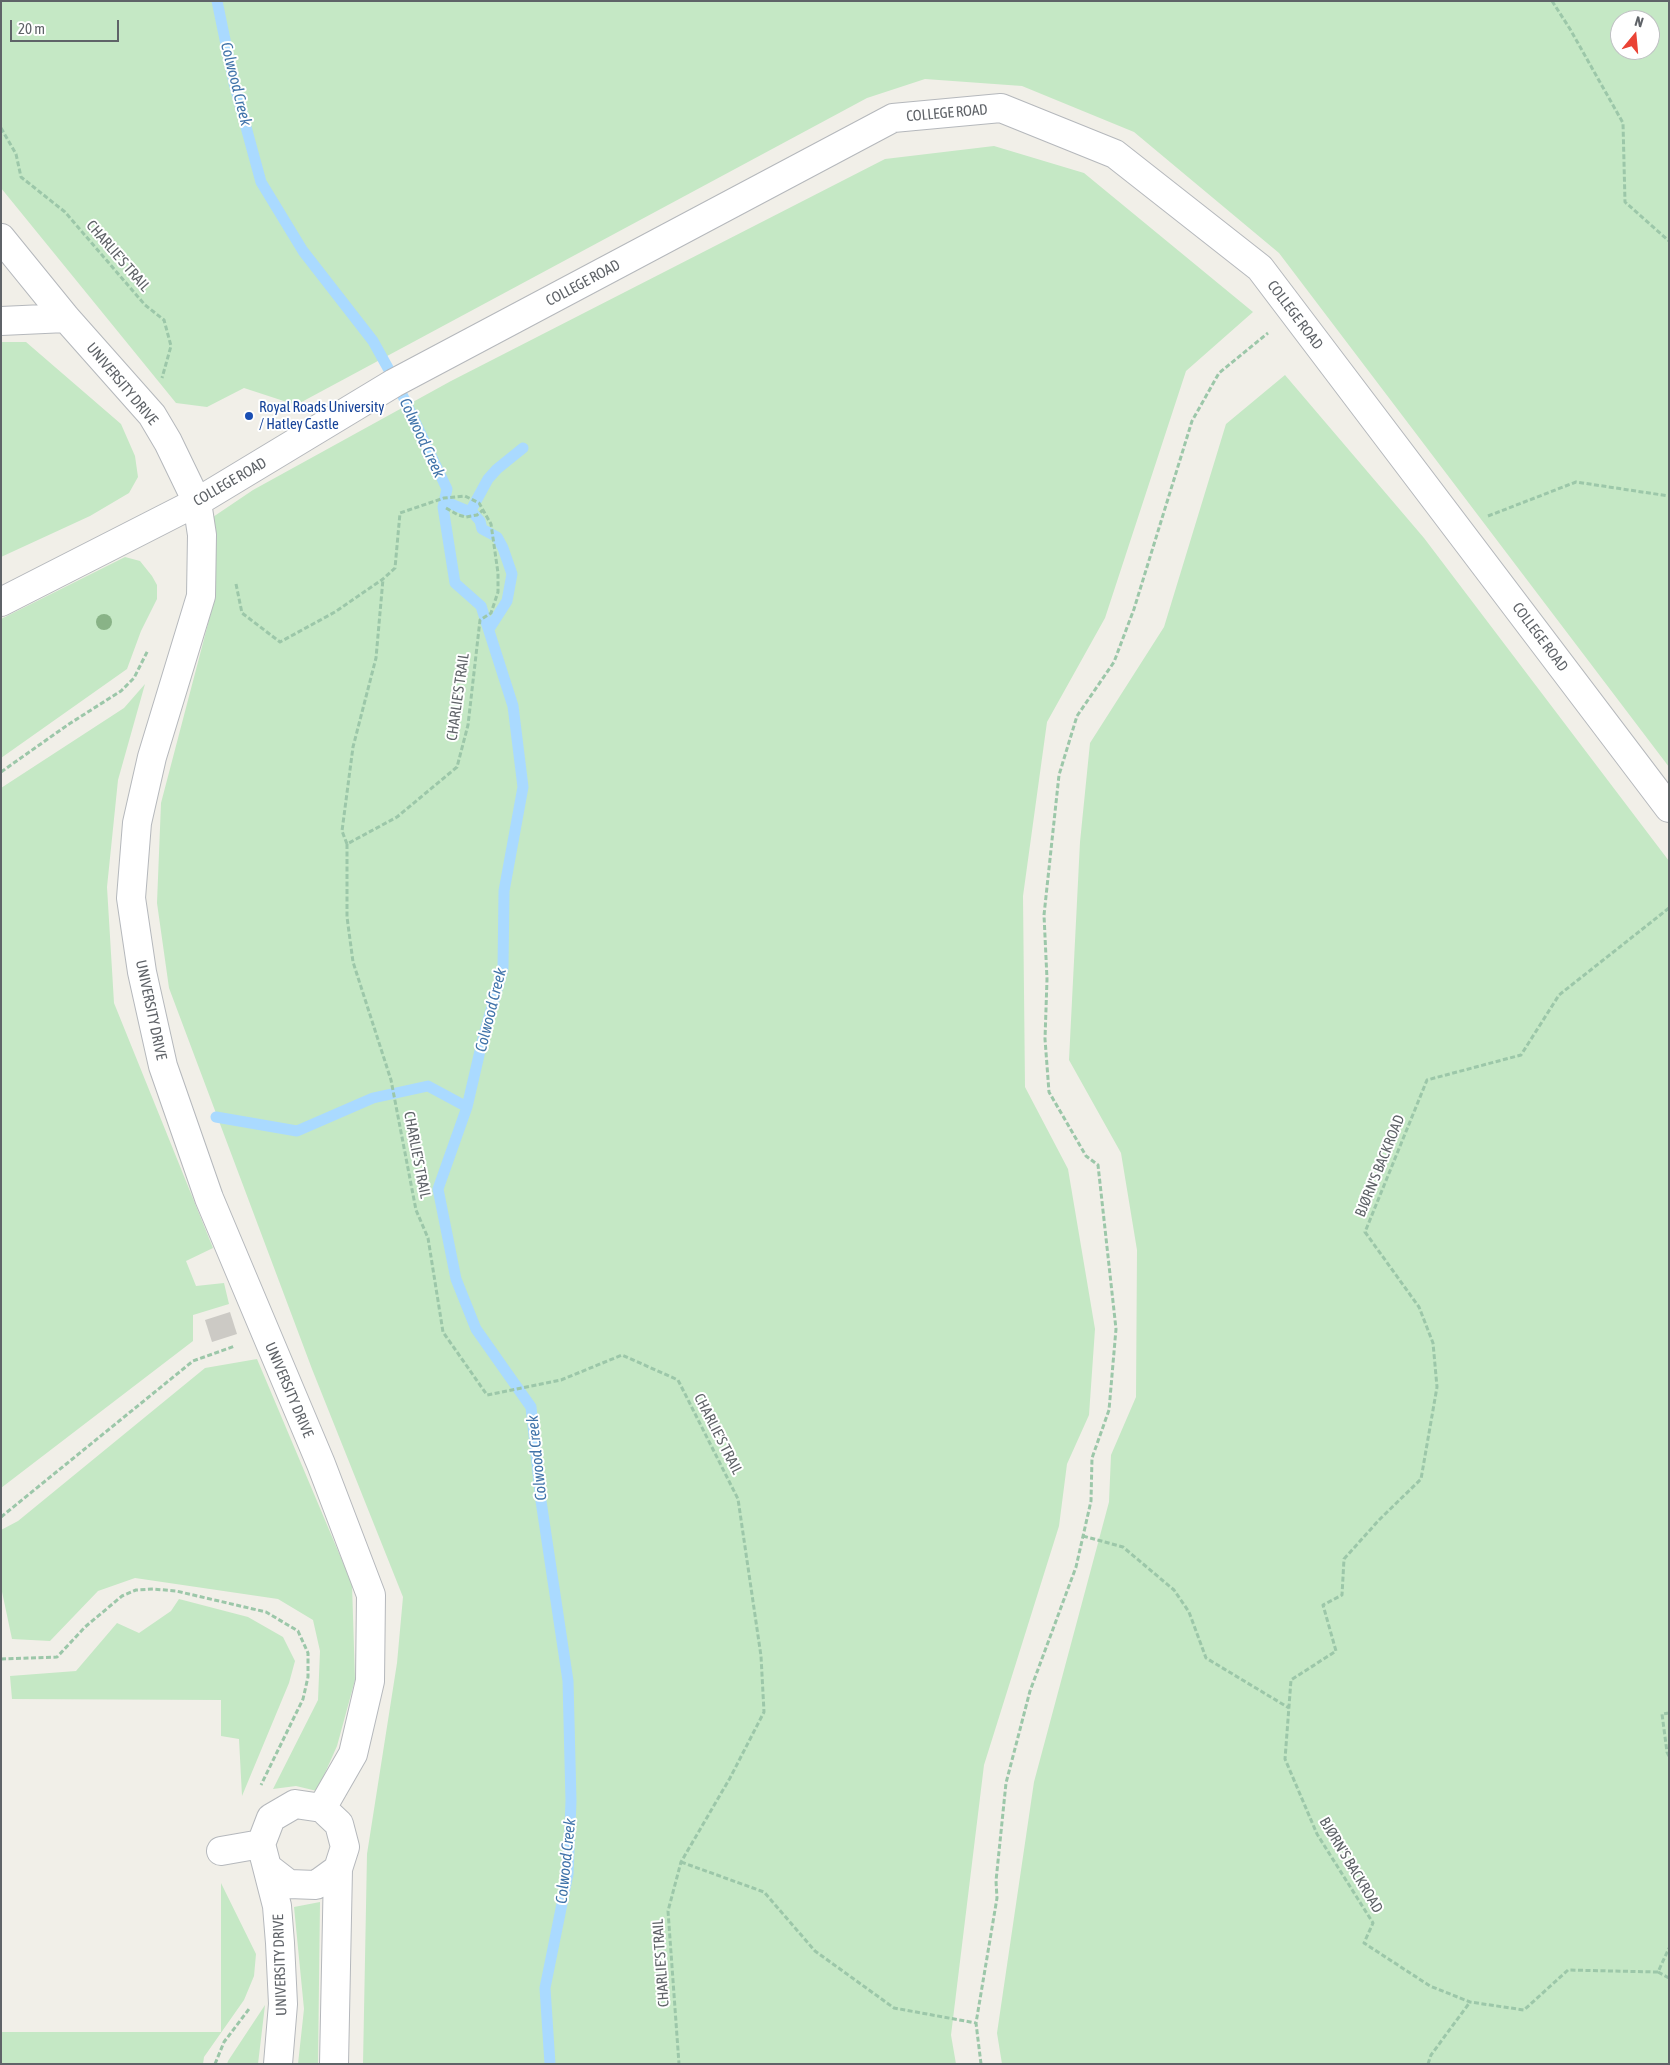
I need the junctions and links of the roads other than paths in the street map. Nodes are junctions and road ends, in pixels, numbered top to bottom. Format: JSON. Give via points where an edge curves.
{"nodes":[{"id":1,"x":1,"y":238,"type":"edge"},
{"id":2,"x":66,"y":318,"type":"junction"},
{"id":3,"x":1,"y":321,"type":"edge"},
{"id":4,"x":197,"y":502,"type":"junction"},
{"id":5,"x":1,"y":602,"type":"edge"},
{"id":6,"x":1669,"y":808,"type":"edge"},
{"id":7,"x":322,"y":1808,"type":"junction"},
{"id":8,"x":221,"y":1851,"type":"dead end"},
{"id":9,"x":264,"y":1856,"type":"junction"},
{"id":10,"x":338,"y":1869,"type":"junction"},
{"id":11,"x":278,"y":2064,"type":"edge"},
{"id":12,"x":334,"y":2064,"type":"edge"}],
"edges":[{"from":1,"to":2,"type":"street","name":"UNIVERSITY DRIVE"},
{"from":2,"to":3,"type":"street"},
{"from":2,"to":4,"type":"street","name":"UNIVERSITY DRIVE","via":[[152,415]]},
{"from":4,"to":5,"type":"street","name":"COLLEGE ROAD"},
{"from":4,"to":6,"type":"street","name":"COLLEGE ROAD","via":[[394,383],[893,118],[1001,108],[1115,154],[1260,268]]},
{"from":4,"to":7,"type":"street","name":"UNIVERSITY DRIVE","via":[[202,535],[201,596],[152,757],[137,823],[131,898],[142,972],[163,1066],[209,1198],[321,1464],[371,1595],[370,1681],[353,1754]]},
{"from":7,"to":9,"type":"street","via":[[295,1804],[271,1818]]},
{"from":7,"to":10,"type":"street","via":[[340,1824],[345,1847]]},
{"from":8,"to":9,"type":"street"},
{"from":9,"to":10,"type":"street","via":[[289,1884],[316,1885]]},
{"from":9,"to":11,"type":"street","name":"UNIVERSITY DRIVE","via":[[278,1906],[283,2004]]},
{"from":10,"to":12,"type":"street"}]}
